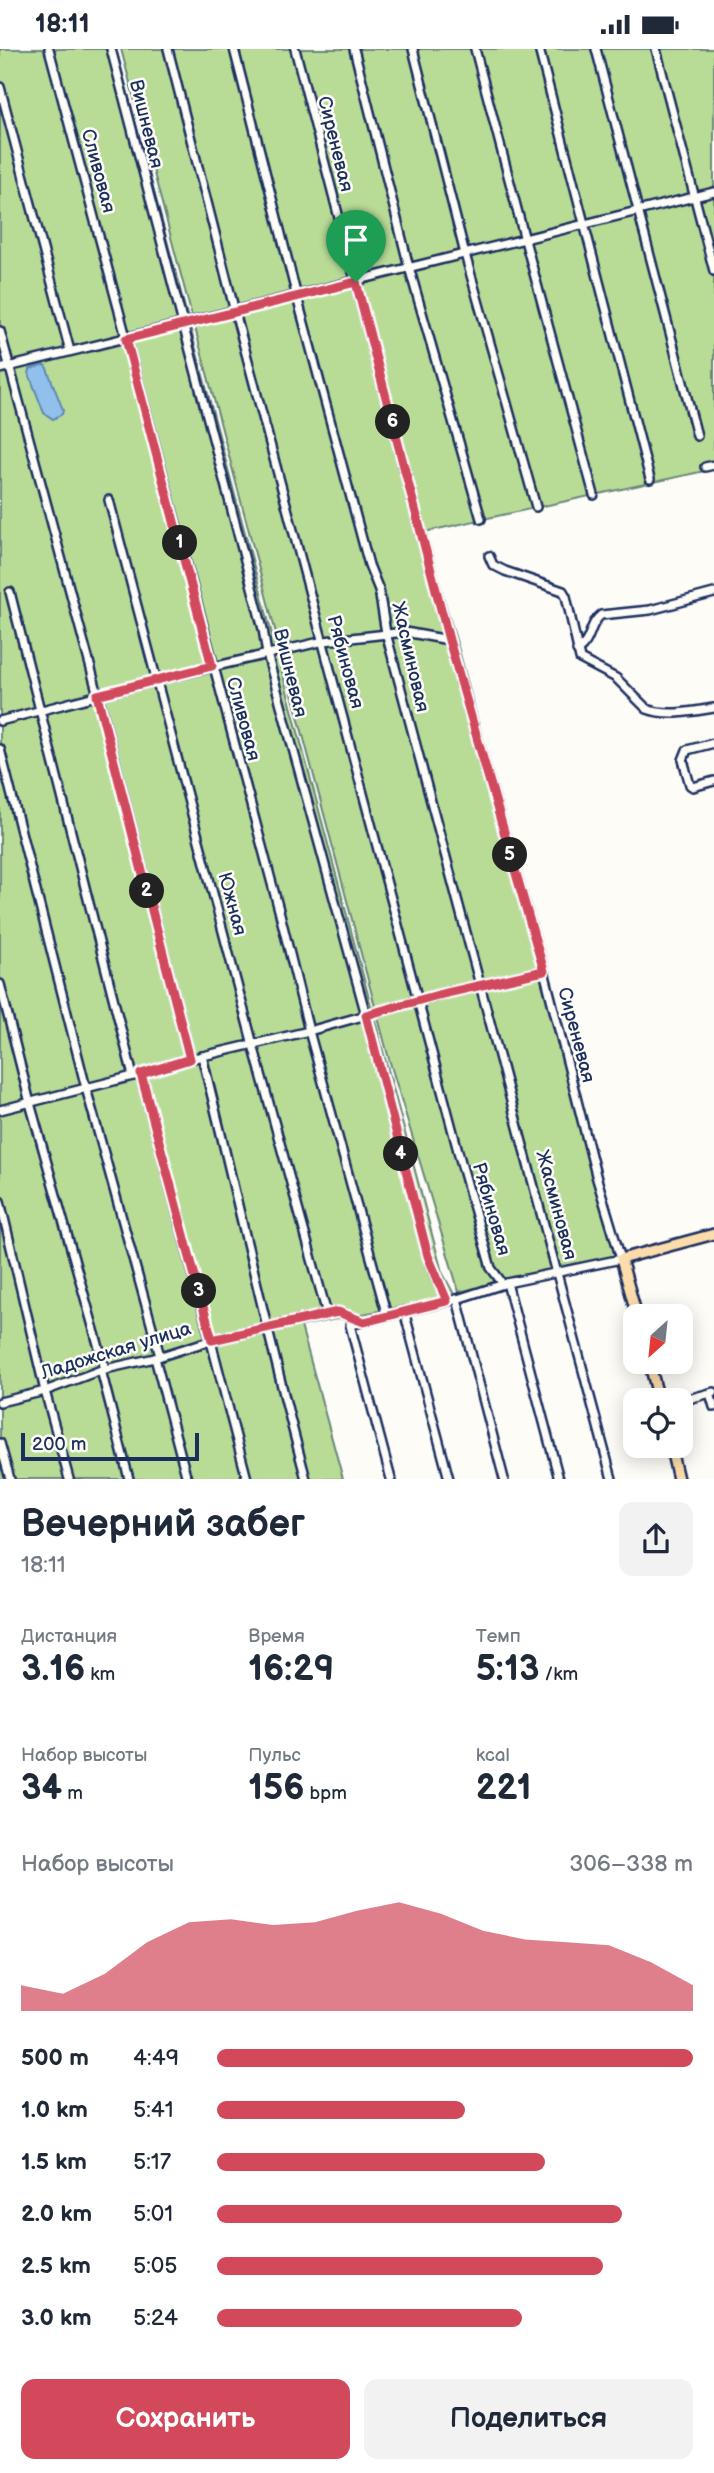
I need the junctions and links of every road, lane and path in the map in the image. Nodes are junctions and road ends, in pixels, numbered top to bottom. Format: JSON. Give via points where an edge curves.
{"nodes":[{"id":1,"x":49,"y":49,"type":"edge"},
{"id":2,"x":111,"y":49,"type":"edge"},
{"id":3,"x":168,"y":49,"type":"edge"},
{"id":4,"x":234,"y":49,"type":"edge"},
{"id":5,"x":295,"y":49,"type":"edge"},
{"id":6,"x":354,"y":49,"type":"edge"},
{"id":7,"x":413,"y":49,"type":"edge"},
{"id":8,"x":475,"y":49,"type":"edge"},
{"id":9,"x":539,"y":49,"type":"edge"},
{"id":10,"x":597,"y":49,"type":"edge"},
{"id":11,"x":656,"y":49,"type":"edge"},
{"id":12,"x":0,"y":87,"type":"edge"},
{"id":13,"x":714,"y":192,"type":"edge"},
{"id":14,"x":693,"y":197,"type":"junction"},
{"id":15,"x":640,"y":211,"type":"junction"},
{"id":16,"x":585,"y":224,"type":"junction"},
{"id":17,"x":524,"y":240,"type":"junction"},
{"id":18,"x":465,"y":254,"type":"junction"},
{"id":19,"x":410,"y":267,"type":"junction"},
{"id":20,"x":714,"y":271,"type":"edge"},
{"id":21,"x":356,"y":282,"type":"junction"},
{"id":22,"x":296,"y":297,"type":"junction"},
{"id":23,"x":236,"y":312,"type":"junction"},
{"id":24,"x":181,"y":325,"type":"junction"},
{"id":25,"x":0,"y":331,"type":"edge"},
{"id":26,"x":126,"y":339,"type":"junction"},
{"id":27,"x":70,"y":351,"type":"junction"},
{"id":28,"x":9,"y":367,"type":"junction"},
{"id":29,"x":0,"y":369,"type":"edge"},
{"id":30,"x":697,"y":436,"type":"dead end"},
{"id":31,"x":650,"y":479,"type":"dead end"},
{"id":32,"x":594,"y":495,"type":"dead end"},
{"id":33,"x":109,"y":501,"type":"dead end"},
{"id":34,"x":536,"y":507,"type":"dead end"},
{"id":35,"x":481,"y":519,"type":"dead end"},
{"id":36,"x":489,"y":556,"type":"dead end"},
{"id":37,"x":9,"y":592,"type":"dead end"},
{"id":38,"x":714,"y":593,"type":"edge"},
{"id":39,"x":386,"y":633,"type":"junction"},
{"id":40,"x":449,"y":640,"type":"junction"},
{"id":41,"x":324,"y":641,"type":"junction"},
{"id":42,"x":578,"y":651,"type":"junction"},
{"id":43,"x":267,"y":654,"type":"junction"},
{"id":44,"x":212,"y":666,"type":"junction"},
{"id":45,"x":156,"y":680,"type":"junction"},
{"id":46,"x":97,"y":695,"type":"junction"},
{"id":47,"x":714,"y":708,"type":"edge"},
{"id":48,"x":41,"y":710,"type":"junction"},
{"id":49,"x":0,"y":721,"type":"edge"},
{"id":50,"x":714,"y":743,"type":"edge"},
{"id":51,"x":0,"y":749,"type":"edge"},
{"id":52,"x":714,"y":781,"type":"edge"},
{"id":53,"x":544,"y":971,"type":"junction"},
{"id":54,"x":0,"y":984,"type":"edge"},
{"id":55,"x":480,"y":986,"type":"junction"},
{"id":56,"x":417,"y":1000,"type":"junction"},
{"id":57,"x":366,"y":1015,"type":"junction"},
{"id":58,"x":309,"y":1031,"type":"junction"},
{"id":59,"x":253,"y":1045,"type":"junction"},
{"id":60,"x":202,"y":1056,"type":"junction"},
{"id":61,"x":190,"y":1059,"type":"junction"},
{"id":62,"x":137,"y":1075,"type":"junction"},
{"id":63,"x":86,"y":1088,"type":"junction"},
{"id":64,"x":30,"y":1103,"type":"junction"},
{"id":65,"x":0,"y":1110,"type":"edge"},
{"id":66,"x":0,"y":1202,"type":"edge"},
{"id":67,"x":714,"y":1234,"type":"edge"},
{"id":68,"x":621,"y":1259,"type":"junction"},
{"id":69,"x":558,"y":1272,"type":"junction"},
{"id":70,"x":503,"y":1281,"type":"junction"},
{"id":71,"x":457,"y":1299,"type":"junction"},
{"id":72,"x":447,"y":1301,"type":"junction"},
{"id":73,"x":634,"y":1304,"type":"edge"},
{"id":74,"x":404,"y":1311,"type":"junction"},
{"id":75,"x":327,"y":1314,"type":"junction"},
{"id":76,"x":387,"y":1315,"type":"junction"},
{"id":77,"x":364,"y":1322,"type":"junction"},
{"id":78,"x":267,"y":1328,"type":"junction"},
{"id":79,"x":212,"y":1340,"type":"junction"},
{"id":80,"x":158,"y":1357,"type":"junction"},
{"id":81,"x":103,"y":1370,"type":"junction"},
{"id":82,"x":45,"y":1391,"type":"junction"},
{"id":83,"x":712,"y":1393,"type":"edge"},
{"id":84,"x":693,"y":1398,"type":"edge"},
{"id":85,"x":0,"y":1402,"type":"edge"},
{"id":86,"x":714,"y":1407,"type":"edge"},
{"id":87,"x":0,"y":1443,"type":"edge"},
{"id":88,"x":673,"y":1458,"type":"edge"},
{"id":89,"x":10,"y":1479,"type":"edge"},
{"id":90,"x":69,"y":1479,"type":"edge"},
{"id":91,"x":129,"y":1479,"type":"edge"},
{"id":92,"x":187,"y":1479,"type":"edge"},
{"id":93,"x":247,"y":1479,"type":"edge"},
{"id":94,"x":306,"y":1479,"type":"edge"},
{"id":95,"x":391,"y":1479,"type":"edge"},
{"id":96,"x":449,"y":1479,"type":"edge"},
{"id":97,"x":504,"y":1479,"type":"edge"},
{"id":98,"x":559,"y":1479,"type":"edge"},
{"id":99,"x":612,"y":1479,"type":"edge"},
{"id":100,"x":678,"y":1479,"type":"edge"}],
"edges":[{"from":1,"to":26,"type":"street","name":"Сливовая"},
{"from":2,"to":24,"type":"street","name":"Вишневая"},
{"from":3,"to":23,"type":"street","name":"Рябиновая"},
{"from":4,"to":22,"type":"street","name":"Жасминовая"},
{"from":5,"to":21,"type":"street","name":"Сиреневая"},
{"from":6,"to":19,"type":"street"},
{"from":7,"to":18,"type":"street"},
{"from":8,"to":17,"type":"street"},
{"from":9,"to":16,"type":"street"},
{"from":10,"to":15,"type":"street"},
{"from":11,"to":14,"type":"street"},
{"from":12,"to":27,"type":"street"},
{"from":13,"to":14,"type":"street"},
{"from":14,"to":15,"type":"street"},
{"from":14,"to":20,"type":"street"},
{"from":15,"to":16,"type":"street"},
{"from":15,"to":30,"type":"street"},
{"from":16,"to":17,"type":"street"},
{"from":16,"to":31,"type":"street"},
{"from":17,"to":18,"type":"street"},
{"from":17,"to":32,"type":"street"},
{"from":18,"to":19,"type":"street"},
{"from":18,"to":34,"type":"street"},
{"from":19,"to":21,"type":"street"},
{"from":19,"to":35,"type":"street"},
{"from":21,"to":22,"type":"street"},
{"from":21,"to":40,"type":"street","name":"Сиреневая"},
{"from":22,"to":23,"type":"street"},
{"from":22,"to":39,"type":"street","name":"Жасминовая","via":[[379,590]]},
{"from":23,"to":24,"type":"street"},
{"from":23,"to":41,"type":"street","name":"Рябиновая"},
{"from":24,"to":26,"type":"street"},
{"from":24,"to":43,"type":"street","name":"Вишневая"},
{"from":25,"to":28,"type":"street"},
{"from":26,"to":27,"type":"street"},
{"from":26,"to":44,"type":"street","name":"Сливовая"},
{"from":27,"to":28,"type":"street"},
{"from":28,"to":29,"type":"street"},
{"from":28,"to":46,"type":"street"},
{"from":33,"to":45,"type":"street","name":"Южная"},
{"from":36,"to":42,"type":"street","via":[[499,568],[563,591]]},
{"from":37,"to":48,"type":"street"},
{"from":38,"to":42,"type":"street","via":[[650,610],[601,615]]},
{"from":39,"to":40,"type":"street"},
{"from":39,"to":41,"type":"street"},
{"from":39,"to":55,"type":"street","name":"Жасминовая"},
{"from":40,"to":53,"type":"street","name":"Сиреневая"},
{"from":41,"to":43,"type":"street"},
{"from":41,"to":56,"type":"street","name":"Рябиновая"},
{"from":42,"to":47,"type":"street","via":[[580,659],[616,678],[654,712]]},
{"from":43,"to":44,"type":"street"},
{"from":43,"to":57,"type":"street","name":"Вишневая"},
{"from":44,"to":45,"type":"street"},
{"from":44,"to":58,"type":"street","name":"Сливовая"},
{"from":45,"to":46,"type":"street"},
{"from":45,"to":59,"type":"street","name":"Южная"},
{"from":46,"to":48,"type":"street"},
{"from":46,"to":61,"type":"street"},
{"from":48,"to":49,"type":"street"},
{"from":48,"to":62,"type":"street"},
{"from":50,"to":52,"type":"street","via":[[687,750],[683,760],[690,785]]},
{"from":51,"to":63,"type":"street"},
{"from":53,"to":55,"type":"street"},
{"from":53,"to":68,"type":"street","name":"Сиреневая"},
{"from":54,"to":64,"type":"street"},
{"from":55,"to":56,"type":"street"},
{"from":55,"to":69,"type":"street","name":"Жасминовая"},
{"from":56,"to":57,"type":"street"},
{"from":56,"to":70,"type":"street","name":"Рябиновая","via":[[491,1268]]},
{"from":57,"to":58,"type":"street"},
{"from":57,"to":72,"type":"street","name":"Вишневая","via":[[428,1256]]},
{"from":58,"to":59,"type":"street"},
{"from":58,"to":76,"type":"street","name":"Сливовая"},
{"from":59,"to":60,"type":"street"},
{"from":59,"to":75,"type":"street","name":"Южная"},
{"from":60,"to":61,"type":"street"},
{"from":60,"to":78,"type":"street"},
{"from":61,"to":62,"type":"street"},
{"from":62,"to":63,"type":"street"},
{"from":62,"to":79,"type":"street"},
{"from":63,"to":64,"type":"street"},
{"from":63,"to":80,"type":"street"},
{"from":64,"to":65,"type":"street"},
{"from":64,"to":81,"type":"street"},
{"from":66,"to":82,"type":"street"},
{"from":67,"to":68,"type":"main road"},
{"from":68,"to":69,"type":"street"},
{"from":68,"to":73,"type":"main road"},
{"from":69,"to":70,"type":"street"},
{"from":69,"to":99,"type":"street","name":"Жасминовая"},
{"from":70,"to":71,"type":"street"},
{"from":70,"to":98,"type":"street","name":"Рябиновая"},
{"from":71,"to":72,"type":"street"},
{"from":71,"to":97,"type":"street"},
{"from":72,"to":74,"type":"street"},
{"from":74,"to":76,"type":"street"},
{"from":74,"to":96,"type":"street"},
{"from":75,"to":77,"type":"street","name":"Ладожская улица","via":[[338,1312]]},
{"from":75,"to":78,"type":"street","name":"Ладожская улица"},
{"from":76,"to":77,"type":"street"},
{"from":77,"to":95,"type":"street","via":[[350,1325]]},
{"from":78,"to":79,"type":"street","name":"Ладожская улица"},
{"from":78,"to":94,"type":"street"},
{"from":79,"to":80,"type":"street","name":"Ладожская улица"},
{"from":79,"to":93,"type":"street"},
{"from":80,"to":81,"type":"street","name":"Ладожская улица"},
{"from":80,"to":92,"type":"street"},
{"from":81,"to":82,"type":"street","name":"Ладожская улица"},
{"from":81,"to":91,"type":"street"},
{"from":82,"to":85,"type":"street","name":"Ладожская улица"},
{"from":82,"to":90,"type":"street"},
{"from":83,"to":84,"type":"street"},
{"from":83,"to":86,"type":"street"},
{"from":87,"to":89,"type":"street"},
{"from":88,"to":100,"type":"main road"}]}
